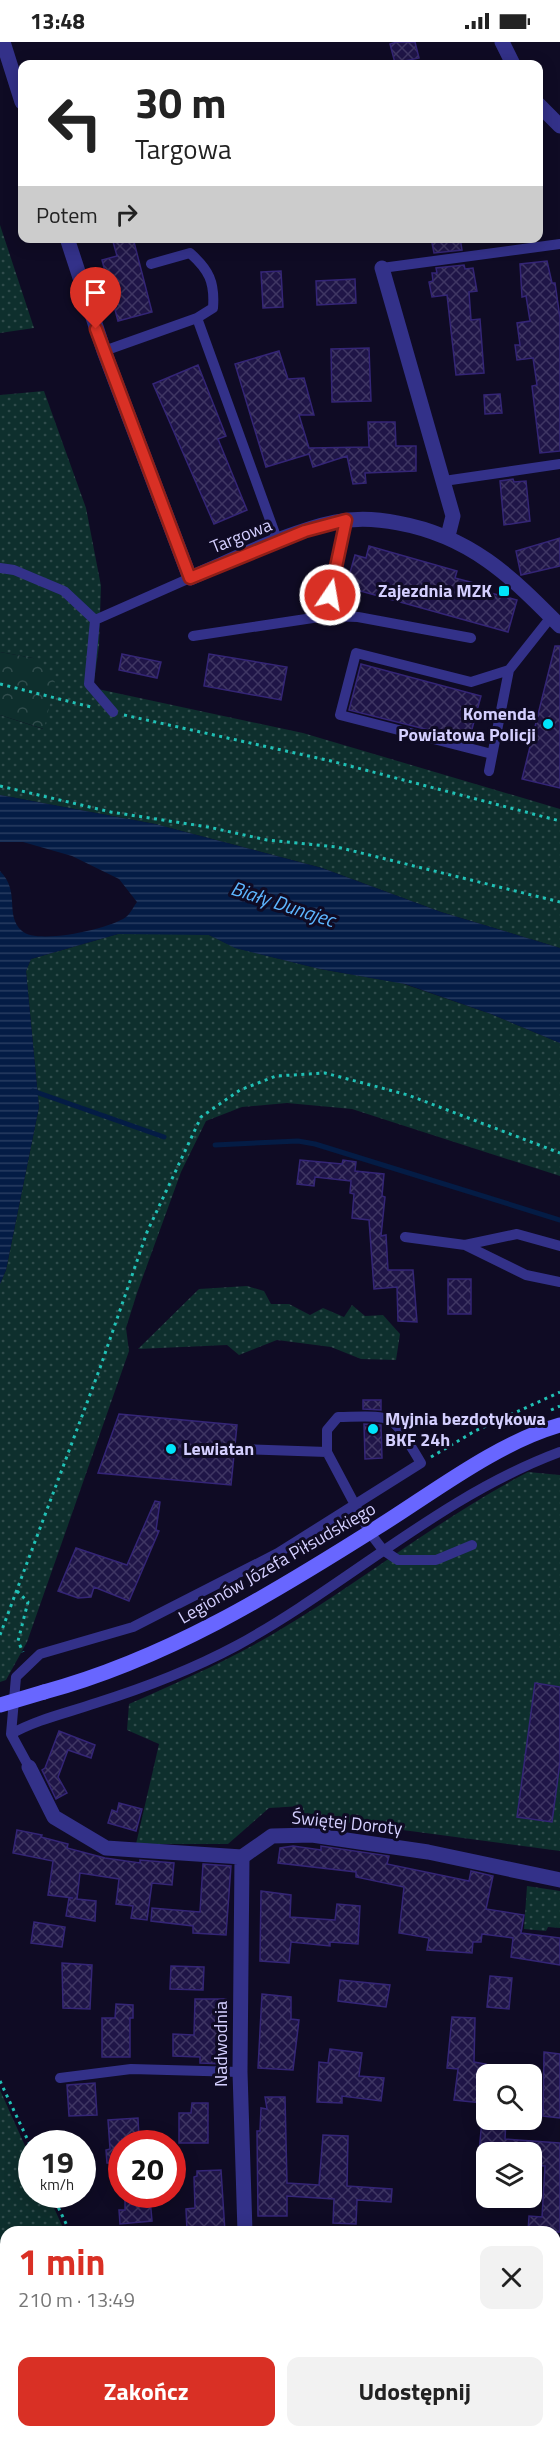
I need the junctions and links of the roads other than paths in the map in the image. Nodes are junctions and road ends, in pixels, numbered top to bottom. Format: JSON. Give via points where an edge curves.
{"nodes":[{"id":1,"x":3,"y":42,"type":"edge"},
{"id":2,"x":502,"y":42,"type":"edge"},
{"id":3,"x":511,"y":60,"type":"edge"},
{"id":4,"x":18,"y":89,"type":"edge"},
{"id":5,"x":543,"y":109,"type":"edge"},
{"id":6,"x":560,"y":126,"type":"edge"},
{"id":7,"x":69,"y":243,"type":"edge"},
{"id":8,"x":560,"y":244,"type":"edge"},
{"id":9,"x":151,"y":264,"type":"dead end"},
{"id":10,"x":382,"y":268,"type":"joint"},
{"id":11,"x":197,"y":318,"type":"junction"},
{"id":12,"x":104,"y":351,"type":"junction"},
{"id":13,"x":560,"y":464,"type":"edge"},
{"id":14,"x":444,"y":481,"type":"junction"},
{"id":15,"x":346,"y":520,"type":"junction"},
{"id":16,"x":448,"y":536,"type":"junction"},
{"id":17,"x":278,"y":542,"type":"junction"},
{"id":18,"x":0,"y":568,"type":"edge"},
{"id":19,"x":190,"y":578,"type":"junction"},
{"id":20,"x":326,"y":616,"type":"junction"},
{"id":21,"x":95,"y":620,"type":"junction"},
{"id":22,"x":555,"y":621,"type":"edge"},
{"id":23,"x":194,"y":636,"type":"dead end"},
{"id":24,"x":471,"y":638,"type":"dead end"},
{"id":25,"x":509,"y":670,"type":"junction"},
{"id":26,"x":113,"y":712,"type":"road end"},
{"id":27,"x":492,"y":754,"type":"junction"},
{"id":28,"x":489,"y":771,"type":"dead end"},
{"id":29,"x":405,"y":1237,"type":"dead end"},
{"id":30,"x":465,"y":1245,"type":"junction"},
{"id":31,"x":560,"y":1246,"type":"edge"},
{"id":32,"x":560,"y":1282,"type":"edge"},
{"id":33,"x":560,"y":1425,"type":"edge"},
{"id":34,"x":243,"y":1449,"type":"dead end"},
{"id":35,"x":327,"y":1452,"type":"junction"},
{"id":36,"x":560,"y":1452,"type":"edge"},
{"id":37,"x":353,"y":1506,"type":"junction"},
{"id":38,"x":370,"y":1533,"type":"junction"},
{"id":39,"x":472,"y":1545,"type":"dead end"},
{"id":40,"x":383,"y":1550,"type":"junction"},
{"id":41,"x":0,"y":1705,"type":"edge"},
{"id":42,"x":11,"y":1734,"type":"junction"},
{"id":43,"x":29,"y":1767,"type":"joint"},
{"id":44,"x":242,"y":1857,"type":"junction"},
{"id":45,"x":560,"y":1880,"type":"edge"},
{"id":46,"x":240,"y":2072,"type":"junction"},
{"id":47,"x":60,"y":2079,"type":"dead end"},
{"id":48,"x":245,"y":2226,"type":"edge"}],
"edges":[{"from":1,"to":4,"type":"street"},
{"from":2,"to":3,"type":"street"},
{"from":5,"to":6,"type":"street"},
{"from":7,"to":12,"type":"street"},
{"from":8,"to":10,"type":"lane"},
{"from":9,"to":11,"type":"lane","via":[[190,253],[206,267],[214,291],[213,308]]},
{"from":10,"to":14,"type":"street"},
{"from":11,"to":12,"type":"lane"},
{"from":11,"to":17,"type":"lane"},
{"from":12,"to":19,"type":"street"},
{"from":13,"to":14,"type":"lane"},
{"from":14,"to":16,"type":"street","via":[[453,516]]},
{"from":15,"to":16,"type":"street","name":"Targowa","via":[[388,521]]},
{"from":15,"to":17,"type":"street","name":"Targowa"},
{"from":15,"to":20,"type":"lane"},
{"from":16,"to":22,"type":"street","name":"Targowa","via":[[491,561]]},
{"from":17,"to":19,"type":"street","name":"Targowa"},
{"from":18,"to":21,"type":"lane","via":[[64,591]]},
{"from":19,"to":21,"type":"lane"},
{"from":20,"to":23,"type":"lane"},
{"from":20,"to":24,"type":"lane","via":[[358,617]]},
{"from":21,"to":26,"type":"lane","via":[[89,684]]},
{"from":22,"to":25,"type":"lane"},
{"from":25,"to":27,"type":"lane"},
{"from":25,"to":27,"type":"lane","via":[[471,682],[356,652],[340,715]]},
{"from":27,"to":28,"type":"lane"},
{"from":29,"to":30,"type":"lane"},
{"from":30,"to":31,"type":"lane","via":[[517,1234]]},
{"from":30,"to":32,"type":"lane","via":[[526,1275]]},
{"from":33,"to":38,"type":"street","name":"Legionów Józefa Piłsudskiego","via":[[490,1457]]},
{"from":34,"to":35,"type":"lane"},
{"from":35,"to":37,"type":"lane"},
{"from":35,"to":37,"type":"lane","via":[[327,1430],[338,1417],[385,1416],[397,1424],[421,1463]]},
{"from":36,"to":40,"type":"lane","via":[[460,1501]]},
{"from":37,"to":38,"type":"lane"},
{"from":37,"to":42,"type":"lane","via":[[278,1553],[133,1628],[40,1654],[16,1677]]},
{"from":38,"to":40,"type":"lane"},
{"from":38,"to":41,"type":"street","name":"Legionów Józefa Piłsudskiego","bridge":true,"via":[[177,1644],[117,1670]]},
{"from":39,"to":40,"type":"lane","via":[[435,1560],[398,1560]]},
{"from":40,"to":42,"type":"lane","via":[[236,1646],[156,1684],[35,1720]]},
{"from":42,"to":43,"type":"lane"},
{"from":43,"to":44,"type":"street","via":[[54,1817],[106,1848]]},
{"from":44,"to":45,"type":"street","name":"Świętej Doroty","via":[[272,1836],[312,1835],[428,1852]]},
{"from":44,"to":46,"type":"street","name":"Nadwodnia"},
{"from":46,"to":47,"type":"lane","via":[[131,2069]]},
{"from":46,"to":48,"type":"street","name":"Nadwodnia"}]}
